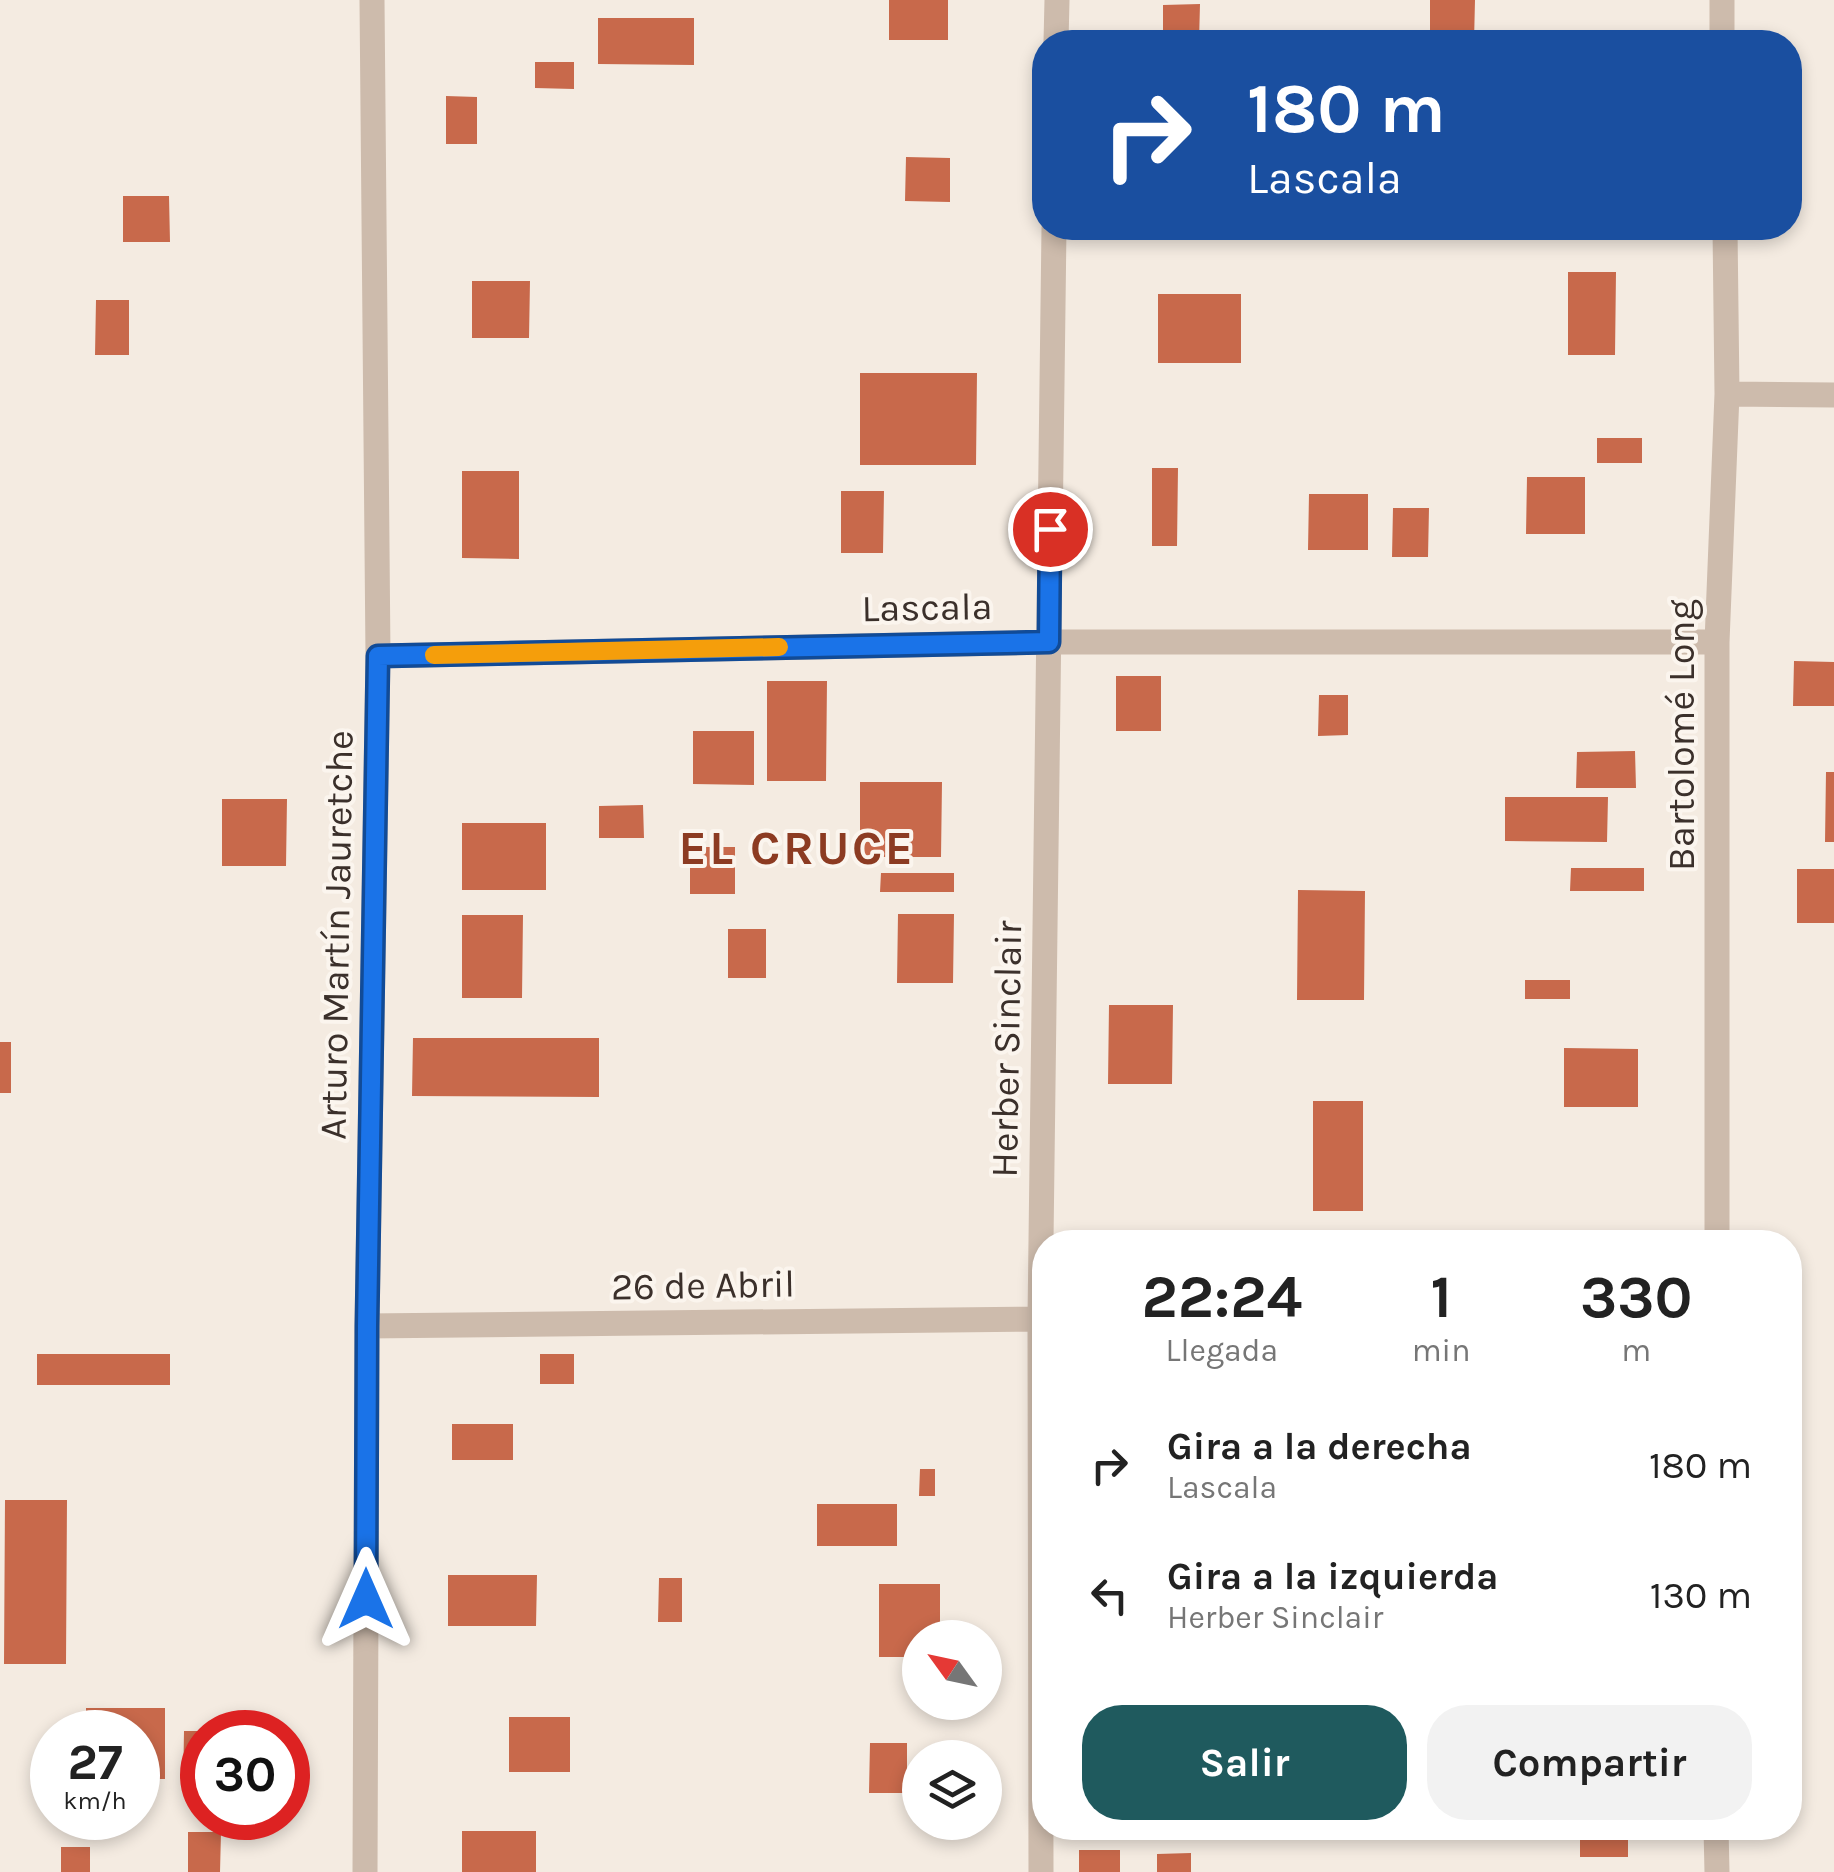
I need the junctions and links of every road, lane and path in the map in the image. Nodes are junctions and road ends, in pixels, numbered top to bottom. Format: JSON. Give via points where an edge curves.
{"nodes":[{"id":1,"x":372,"y":0,"type":"edge"},
{"id":2,"x":1057,"y":0,"type":"edge"},
{"id":3,"x":1722,"y":0,"type":"edge"},
{"id":4,"x":1056,"y":30,"type":"edge"},
{"id":5,"x":1722,"y":30,"type":"edge"},
{"id":6,"x":1054,"y":240,"type":"edge"},
{"id":7,"x":1725,"y":240,"type":"edge"},
{"id":8,"x":1727,"y":394,"type":"junction"},
{"id":9,"x":1834,"y":395,"type":"edge"},
{"id":10,"x":1049,"y":642,"type":"junction"},
{"id":11,"x":1717,"y":642,"type":"junction"},
{"id":12,"x":378,"y":656,"type":"junction"},
{"id":13,"x":1041,"y":1230,"type":"edge"},
{"id":14,"x":1717,"y":1230,"type":"edge"},
{"id":15,"x":1032,"y":1319,"type":"edge"},
{"id":16,"x":367,"y":1326,"type":"junction"},
{"id":17,"x":1042,"y":1840,"type":"edge"},
{"id":18,"x":1716,"y":1840,"type":"edge"},
{"id":19,"x":365,"y":1872,"type":"edge"},
{"id":20,"x":1042,"y":1872,"type":"edge"},
{"id":21,"x":1716,"y":1872,"type":"edge"}],
"edges":[{"from":1,"to":12,"type":"street","name":"Arturo Martín Jauretche"},
{"from":2,"to":4,"type":"street"},
{"from":3,"to":5,"type":"street"},
{"from":6,"to":10,"type":"street","name":"Herber Sinclair"},
{"from":7,"to":8,"type":"street","name":"Bartolomé Long"},
{"from":8,"to":9,"type":"street"},
{"from":8,"to":11,"type":"street","name":"Bartolomé Long"},
{"from":10,"to":11,"type":"street","name":"Lascala"},
{"from":10,"to":12,"type":"street","name":"Lascala"},
{"from":10,"to":13,"type":"street","name":"Herber Sinclair"},
{"from":11,"to":14,"type":"street","name":"Bartolomé Long"},
{"from":12,"to":16,"type":"street","name":"Arturo Martín Jauretche"},
{"from":15,"to":16,"type":"street","name":"26 de Abril"},
{"from":16,"to":19,"type":"street","name":"Arturo Martín Jauretche"},
{"from":17,"to":20,"type":"street","name":"Herber Sinclair"},
{"from":18,"to":21,"type":"street"}]}
